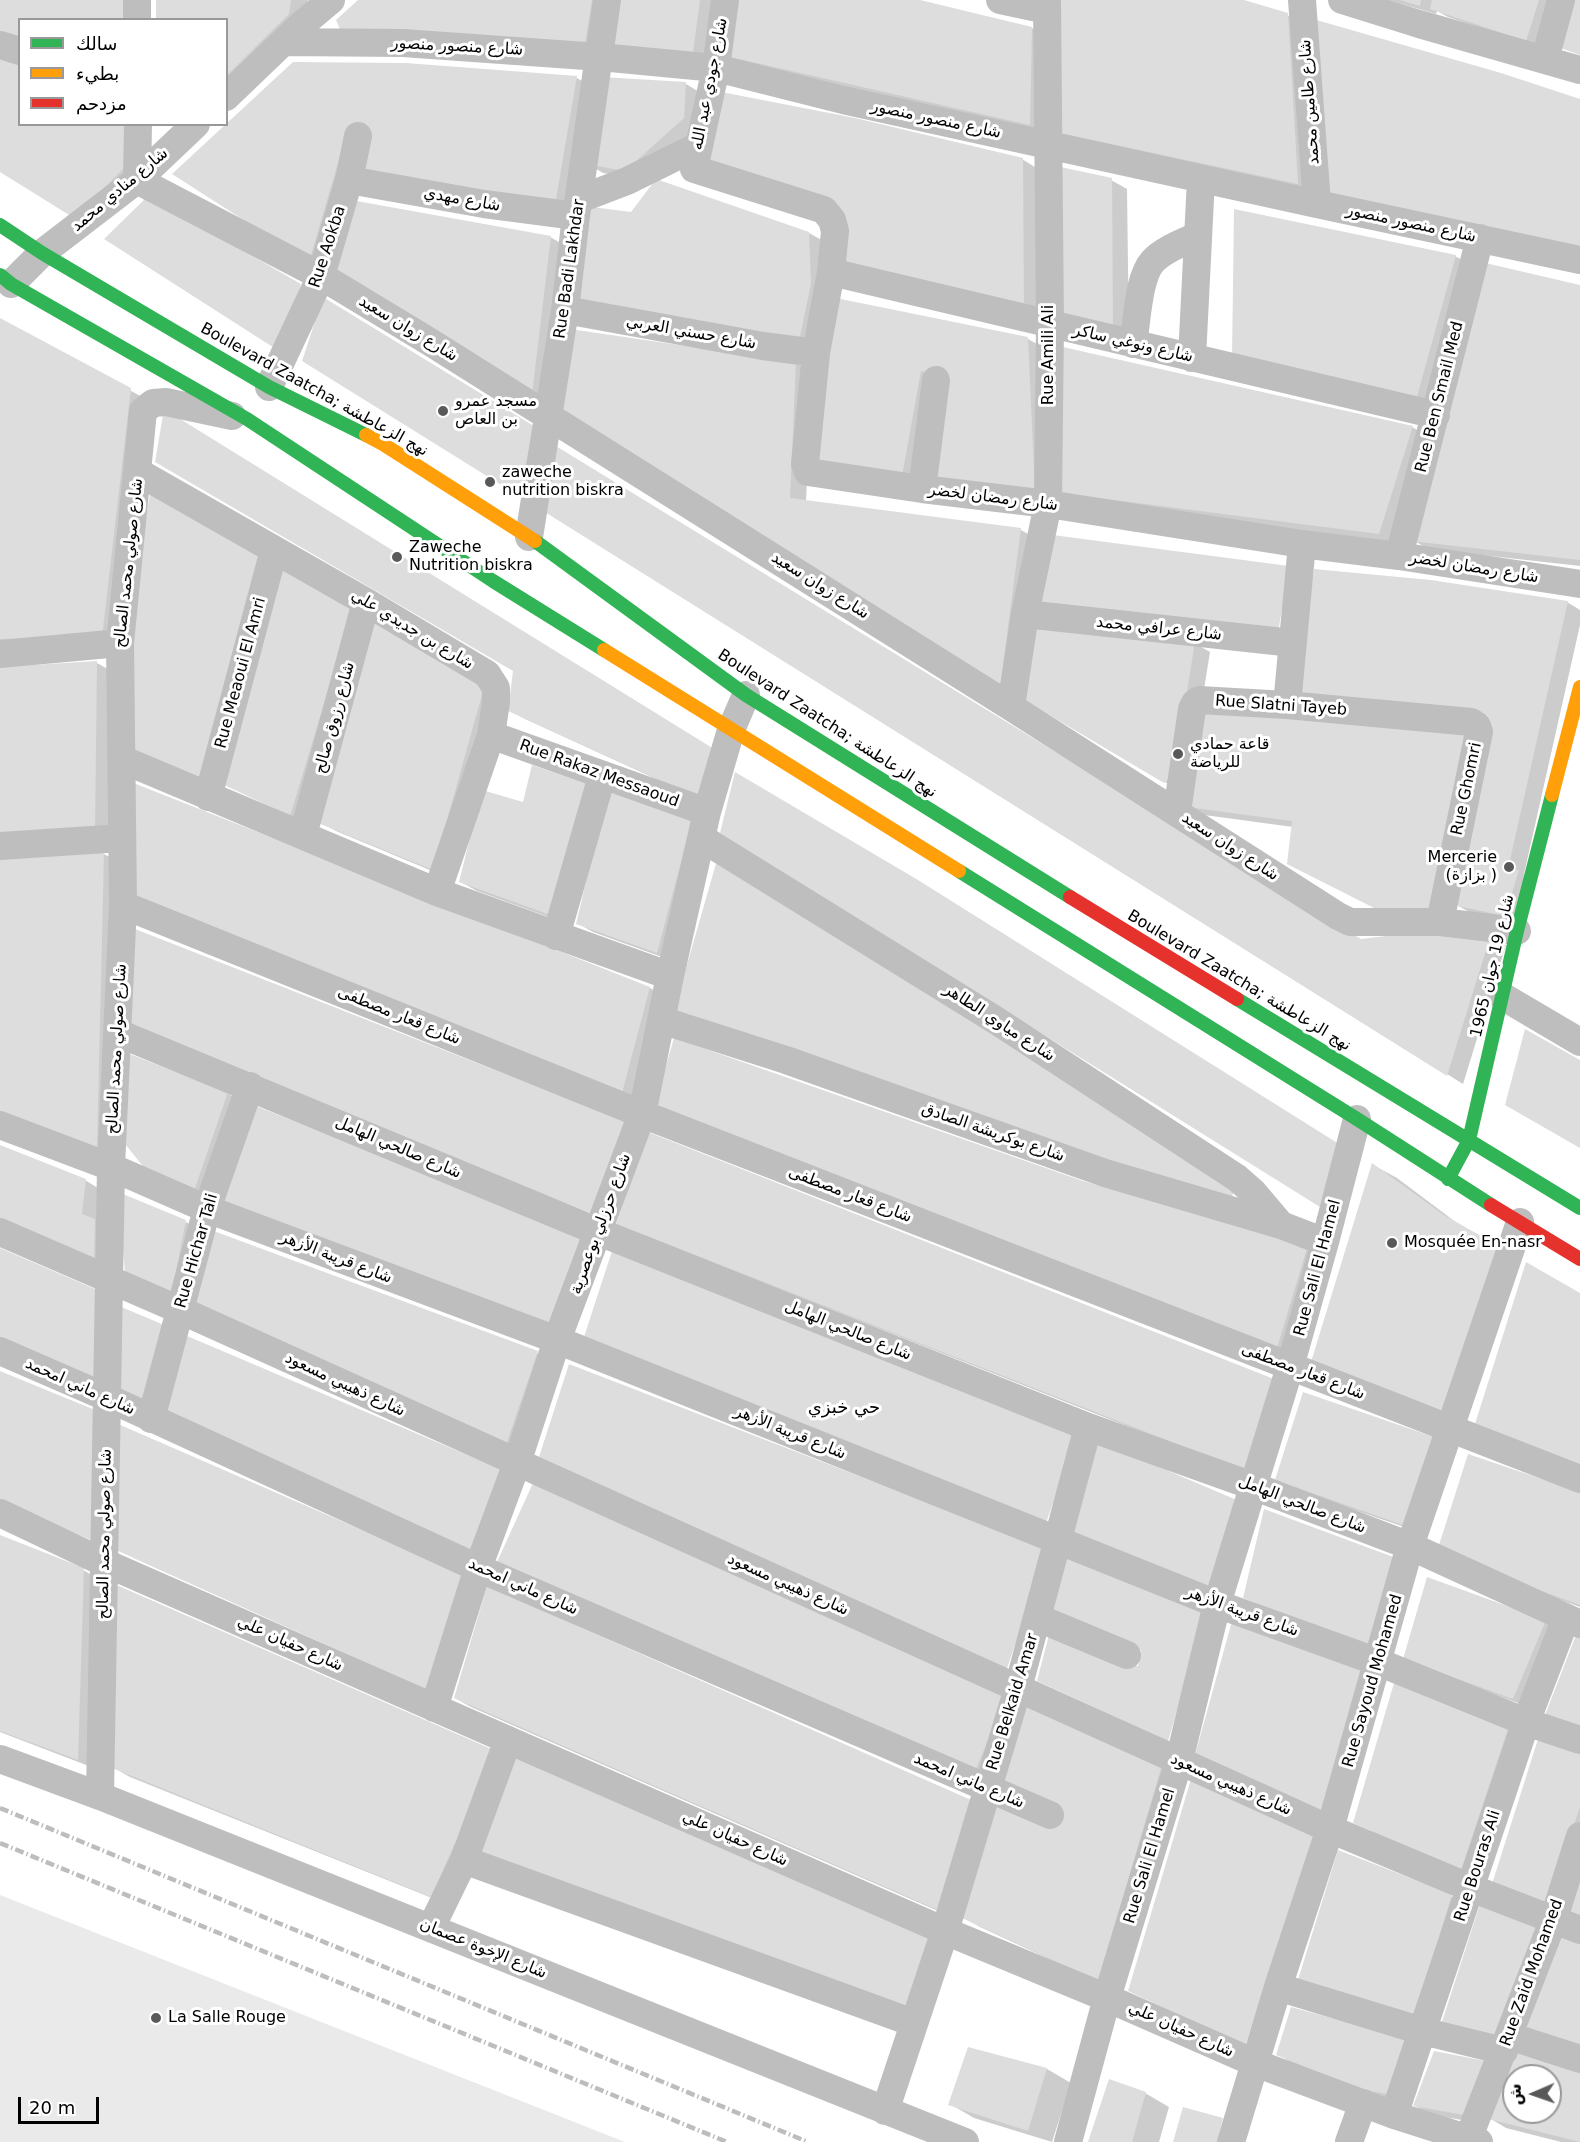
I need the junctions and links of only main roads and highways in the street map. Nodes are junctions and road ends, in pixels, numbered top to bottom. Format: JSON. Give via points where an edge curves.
{"nodes":[{"id":1,"x":0,"y":225,"type":"edge"},
{"id":2,"x":6,"y":280,"type":"edge"},
{"id":3,"x":1580,"y":687,"type":"edge"},
{"id":4,"x":1469,"y":1140,"type":"junction"},
{"id":5,"x":1448,"y":1179,"type":"junction"},
{"id":6,"x":1580,"y":1208,"type":"edge"},
{"id":7,"x":1580,"y":1259,"type":"edge"}],
"edges":[{"from":1,"to":4,"type":"main road","name":"Boulevard Zaatcha; نهج الزعاطشة","via":[[270,387],[383,444],[529,537],[746,695]]},
{"from":2,"to":5,"type":"main road","via":[[247,419],[493,581]]},
{"from":3,"to":4,"type":"main road","name":"شارع 19 جوان 1965","via":[[1517,931]]},
{"from":4,"to":5,"type":"main road","name":"شارع 19 جوان 1965"},
{"from":4,"to":6,"type":"main road","name":"Boulevard Zaatcha; نهج الزعاطشة"},
{"from":5,"to":7,"type":"main road"}]}
